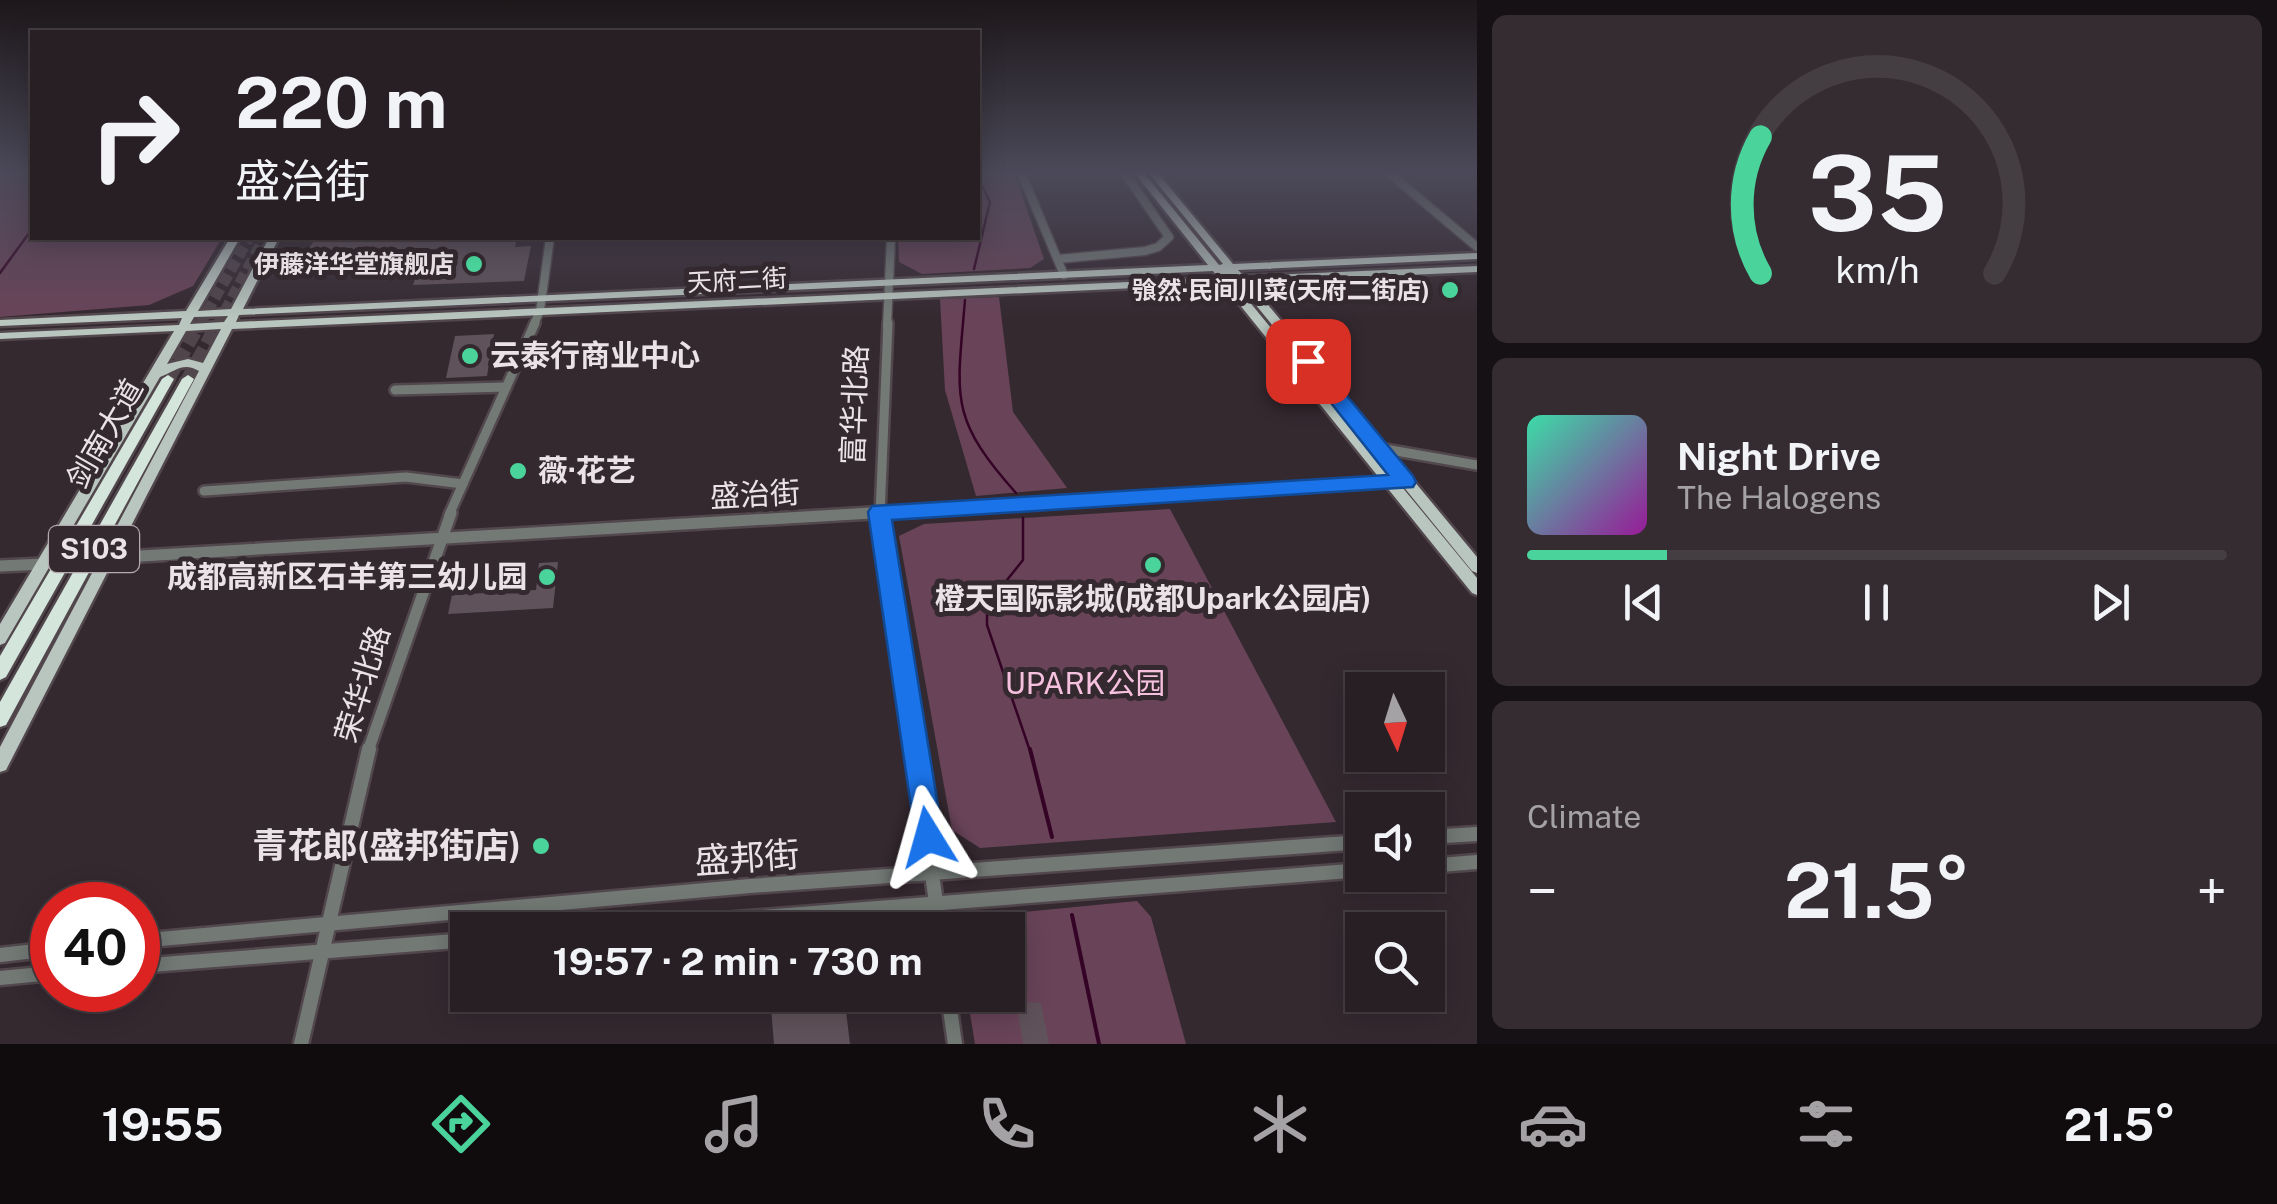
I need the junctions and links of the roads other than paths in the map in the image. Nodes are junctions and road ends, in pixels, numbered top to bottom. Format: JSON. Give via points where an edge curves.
{"nodes":[{"id":1,"x":1041,"y":221,"type":"edge"},
{"id":2,"x":1158,"y":221,"type":"edge"},
{"id":3,"x":1178,"y":221,"type":"edge"},
{"id":4,"x":1188,"y":221,"type":"edge"},
{"id":5,"x":1447,"y":221,"type":"edge"},
{"id":6,"x":234,"y":240,"type":"edge"},
{"id":7,"x":273,"y":240,"type":"edge"},
{"id":8,"x":550,"y":240,"type":"edge"},
{"id":9,"x":891,"y":240,"type":"edge"},
{"id":10,"x":1477,"y":246,"type":"edge"},
{"id":11,"x":1477,"y":256,"type":"edge"},
{"id":12,"x":1058,"y":260,"type":"junction"},
{"id":13,"x":1231,"y":267,"type":"junction"},
{"id":14,"x":1213,"y":268,"type":"junction"},
{"id":15,"x":1477,"y":268,"type":"edge"},
{"id":16,"x":1064,"y":275,"type":"junction"},
{"id":17,"x":1242,"y":279,"type":"junction"},
{"id":18,"x":1223,"y":280,"type":"junction"},
{"id":19,"x":888,"y":289,"type":"junction"},
{"id":20,"x":541,"y":305,"type":"junction"},
{"id":21,"x":230,"y":319,"type":"junction"},
{"id":22,"x":186,"y":321,"type":"junction"},
{"id":23,"x":0,"y":323,"type":"edge"},
{"id":24,"x":0,"y":336,"type":"edge"},
{"id":25,"x":204,"y":370,"type":"junction"},
{"id":26,"x":162,"y":378,"type":"junction"},
{"id":27,"x":188,"y":379,"type":"tunnel mouth"},
{"id":28,"x":506,"y":387,"type":"junction"},
{"id":29,"x":395,"y":390,"type":"dead end"},
{"id":30,"x":1378,"y":448,"type":"junction"},
{"id":31,"x":1477,"y":465,"type":"edge"},
{"id":32,"x":1390,"y":482,"type":"junction"},
{"id":33,"x":1406,"y":482,"type":"junction"},
{"id":34,"x":463,"y":484,"type":"junction"},
{"id":35,"x":204,"y":492,"type":"dead end"},
{"id":36,"x":880,"y":512,"type":"junction"},
{"id":37,"x":438,"y":538,"type":"junction"},
{"id":38,"x":107,"y":558,"type":"junction"},
{"id":39,"x":44,"y":564,"type":"junction"},
{"id":40,"x":0,"y":566,"type":"edge"},
{"id":41,"x":1477,"y":567,"type":"edge"},
{"id":42,"x":1477,"y":590,"type":"edge"},
{"id":43,"x":0,"y":638,"type":"edge"},
{"id":44,"x":0,"y":672,"type":"edge"},
{"id":45,"x":0,"y":718,"type":"edge"},
{"id":46,"x":0,"y":764,"type":"edge"},
{"id":47,"x":1477,"y":834,"type":"edge"},
{"id":48,"x":1445,"y":837,"type":"edge"},
{"id":49,"x":1345,"y":843,"type":"edge"},
{"id":50,"x":1477,"y":862,"type":"edge"},
{"id":51,"x":1445,"y":865,"type":"edge"},
{"id":52,"x":1345,"y":871,"type":"edge"},
{"id":53,"x":933,"y":873,"type":"junction"},
{"id":54,"x":937,"y":902,"type":"junction"},
{"id":55,"x":815,"y":912,"type":"edge"},
{"id":56,"x":938,"y":912,"type":"edge"},
{"id":57,"x":330,"y":921,"type":"junction"},
{"id":58,"x":160,"y":938,"type":"edge"},
{"id":59,"x":450,"y":941,"type":"edge"},
{"id":60,"x":30,"y":952,"type":"edge"},
{"id":61,"x":323,"y":952,"type":"junction"},
{"id":62,"x":0,"y":955,"type":"edge"},
{"id":63,"x":160,"y":964,"type":"edge"},
{"id":64,"x":30,"y":975,"type":"edge"},
{"id":65,"x":0,"y":978,"type":"edge"},
{"id":66,"x":950,"y":1012,"type":"edge"},
{"id":67,"x":301,"y":1044,"type":"edge"},
{"id":68,"x":955,"y":1044,"type":"edge"}],
"edges":[{"from":1,"to":12,"type":"street"},
{"from":2,"to":12,"type":"street","via":[[1169,236],[1158,247]]},
{"from":3,"to":14,"type":"main road"},
{"from":4,"to":13,"type":"main road"},
{"from":5,"to":10,"type":"street"},
{"from":6,"to":22,"type":"main road"},
{"from":7,"to":21,"type":"main road"},
{"from":8,"to":20,"type":"street","name":"荣华北路"},
{"from":9,"to":19,"type":"street","name":"富华北路"},
{"from":11,"to":13,"type":"main road","name":"天府二街"},
{"from":12,"to":16,"type":"street"},
{"from":13,"to":14,"type":"main road","name":"天府二街"},
{"from":13,"to":17,"type":"main road"},
{"from":14,"to":16,"type":"main road","name":"天府二街"},
{"from":14,"to":18,"type":"main road"},
{"from":15,"to":17,"type":"main road","name":"天府二街"},
{"from":16,"to":19,"type":"main road","name":"天府二街"},
{"from":17,"to":18,"type":"main road","name":"天府二街"},
{"from":17,"to":30,"type":"main road"},
{"from":18,"to":19,"type":"main road","name":"天府二街"},
{"from":18,"to":32,"type":"main road"},
{"from":19,"to":20,"type":"main road","name":"天府二街"},
{"from":19,"to":36,"type":"street","name":"富华北路"},
{"from":20,"to":21,"type":"main road","name":"天府二街"},
{"from":20,"to":28,"type":"street","name":"荣华北路"},
{"from":21,"to":22,"type":"main road","name":"天府二街"},
{"from":21,"to":25,"type":"main road"},
{"from":22,"to":23,"type":"main road","name":"天府二街"},
{"from":22,"to":24,"type":"main road","name":"天府二街"},
{"from":22,"to":26,"type":"main road"},
{"from":25,"to":26,"type":"main road","via":[[181,363]]},
{"from":25,"to":38,"type":"main road"},
{"from":26,"to":39,"type":"main road"},
{"from":26,"to":44,"type":"highway","name":"剑南大道","number":"S103"},
{"from":27,"to":45,"type":"highway","name":"剑南大道","number":"S103"},
{"from":28,"to":29,"type":"street"},
{"from":28,"to":34,"type":"street","name":"荣华北路"},
{"from":30,"to":31,"type":"street"},
{"from":30,"to":33,"type":"main road"},
{"from":32,"to":33,"type":"street","name":"盛治街"},
{"from":32,"to":36,"type":"street","name":"盛治街"},
{"from":32,"to":42,"type":"main road"},
{"from":33,"to":41,"type":"main road"},
{"from":34,"to":35,"type":"street","via":[[406,477]]},
{"from":34,"to":37,"type":"street","name":"荣华北路"},
{"from":36,"to":37,"type":"street","name":"盛治街"},
{"from":36,"to":53,"type":"street","name":"富华北路"},
{"from":37,"to":38,"type":"street","name":"盛治街"},
{"from":37,"to":57,"type":"street","name":"荣华北路","via":[[378,715]]},
{"from":38,"to":46,"type":"main road"},
{"from":39,"to":40,"type":"street"},
{"from":39,"to":43,"type":"main road"},
{"from":47,"to":48,"type":"street"},
{"from":49,"to":53,"type":"street","name":"盛邦街"},
{"from":50,"to":51,"type":"street"},
{"from":52,"to":54,"type":"street","name":"盛邦街"},
{"from":53,"to":54,"type":"street","name":"富华北路"},
{"from":53,"to":57,"type":"street","name":"盛邦街"},
{"from":54,"to":55,"type":"street","name":"盛邦街"},
{"from":54,"to":56,"type":"street","name":"富华北路"},
{"from":57,"to":58,"type":"street","name":"盛邦街"},
{"from":57,"to":61,"type":"street","name":"荣华北路"},
{"from":59,"to":61,"type":"street"},
{"from":60,"to":62,"type":"street"},
{"from":61,"to":63,"type":"street"},
{"from":61,"to":67,"type":"street","name":"荣华北路"},
{"from":64,"to":65,"type":"street"},
{"from":66,"to":68,"type":"street"}]}
